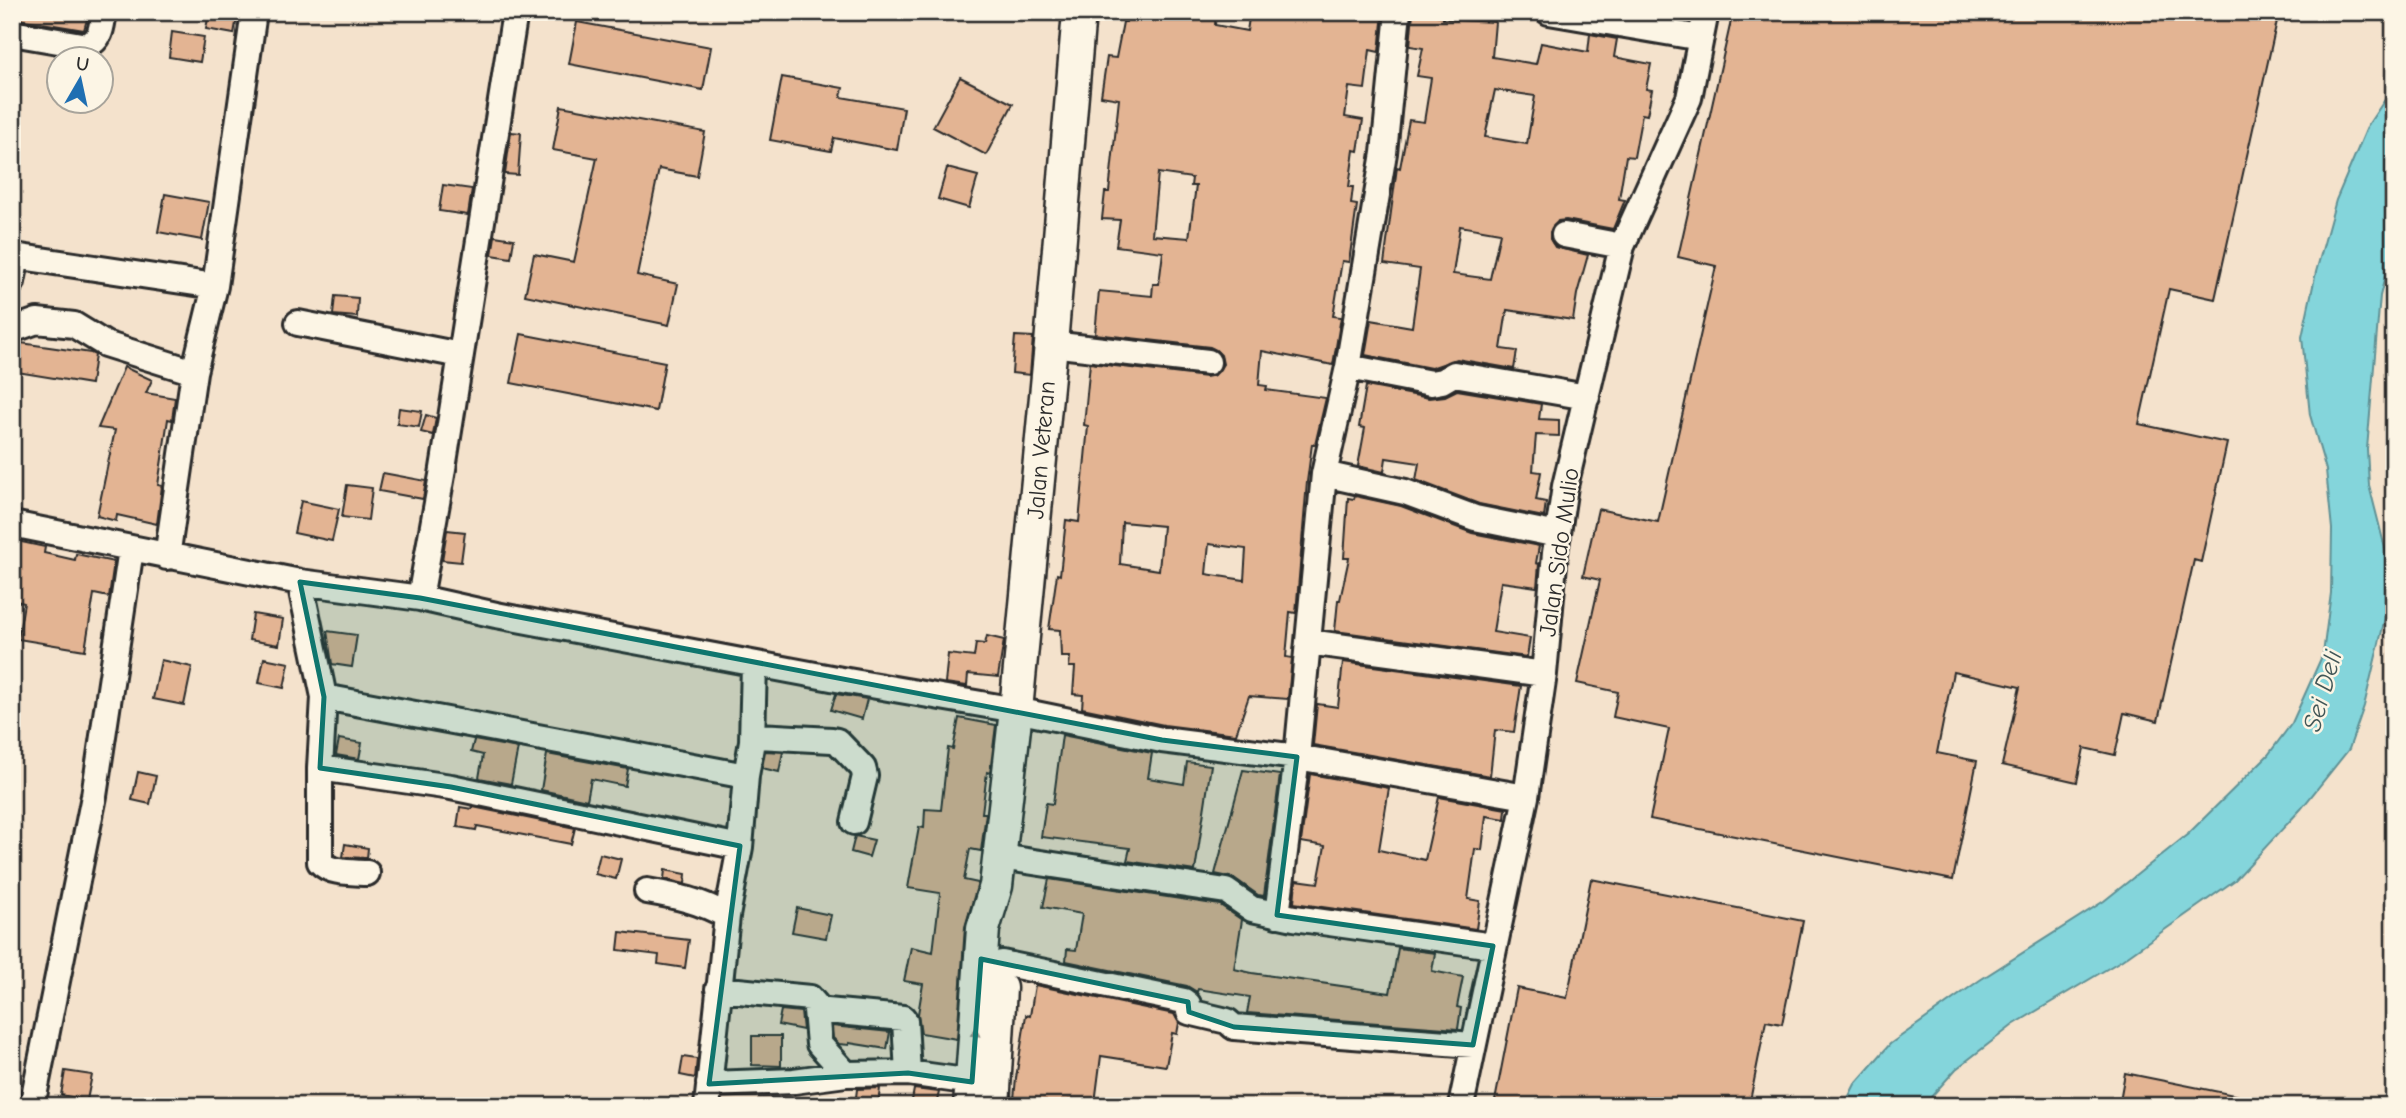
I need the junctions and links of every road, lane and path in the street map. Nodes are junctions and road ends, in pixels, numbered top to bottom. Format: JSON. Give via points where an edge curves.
{"nodes":[{"id":1,"x":104,"y":12,"type":"edge"},
{"id":2,"x":254,"y":12,"type":"edge"},
{"id":3,"x":515,"y":12,"type":"edge"},
{"id":4,"x":1079,"y":12,"type":"edge"},
{"id":5,"x":1398,"y":12,"type":"edge"},
{"id":6,"x":1549,"y":12,"type":"edge"},
{"id":7,"x":1706,"y":12,"type":"edge"},
{"id":8,"x":12,"y":33,"type":"edge"},
{"id":9,"x":1701,"y":37,"type":"junction"},
{"id":10,"x":1564,"y":235,"type":"dead end"},
{"id":11,"x":1622,"y":246,"type":"junction"},
{"id":12,"x":12,"y":282,"type":"edge"},
{"id":13,"x":215,"y":286,"type":"junction"},
{"id":14,"x":298,"y":323,"type":"dead end"},
{"id":15,"x":12,"y":330,"type":"edge"},
{"id":16,"x":1051,"y":344,"type":"junction"},
{"id":17,"x":460,"y":355,"type":"junction"},
{"id":18,"x":1208,"y":362,"type":"dead end"},
{"id":19,"x":1348,"y":367,"type":"junction"},
{"id":20,"x":194,"y":372,"type":"junction"},
{"id":21,"x":1587,"y":397,"type":"junction"},
{"id":22,"x":1324,"y":474,"type":"junction"},
{"id":23,"x":12,"y":524,"type":"edge"},
{"id":24,"x":1558,"y":535,"type":"junction"},
{"id":25,"x":131,"y":549,"type":"junction"},
{"id":26,"x":167,"y":557,"type":"junction"},
{"id":27,"x":300,"y":582,"type":"junction"},
{"id":28,"x":420,"y":598,"type":"junction"},
{"id":29,"x":1308,"y":642,"type":"junction"},
{"id":30,"x":754,"y":664,"type":"junction"},
{"id":31,"x":1544,"y":674,"type":"junction"},
{"id":32,"x":324,"y":697,"type":"junction"},
{"id":33,"x":1016,"y":710,"type":"junction"},
{"id":34,"x":752,"y":741,"type":"junction"},
{"id":35,"x":1297,"y":757,"type":"junction"},
{"id":36,"x":320,"y":768,"type":"junction"},
{"id":37,"x":746,"y":776,"type":"junction"},
{"id":38,"x":1526,"y":797,"type":"junction"},
{"id":39,"x":854,"y":822,"type":"dead end"},
{"id":40,"x":740,"y":847,"type":"junction"},
{"id":41,"x":998,"y":872,"type":"junction"},
{"id":42,"x":367,"y":873,"type":"dead end"},
{"id":43,"x":648,"y":891,"type":"dead end"},
{"id":44,"x":1277,"y":915,"type":"junction"},
{"id":45,"x":727,"y":916,"type":"junction"},
{"id":46,"x":1493,"y":946,"type":"junction"},
{"id":47,"x":1002,"y":963,"type":"junction"},
{"id":48,"x":718,"y":989,"type":"junction"},
{"id":49,"x":816,"y":1010,"type":"junction"},
{"id":50,"x":1473,"y":1045,"type":"junction"},
{"id":51,"x":908,"y":1073,"type":"junction"},
{"id":52,"x":846,"y":1074,"type":"junction"},
{"id":53,"x":971,"y":1094,"type":"edge"},
{"id":54,"x":708,"y":1095,"type":"edge"},
{"id":55,"x":32,"y":1106,"type":"edge"},
{"id":56,"x":993,"y":1106,"type":"edge"},
{"id":57,"x":1461,"y":1106,"type":"edge"}],
"edges":[{"from":1,"to":8,"type":"street","via":[[100,35],[87,46]]},
{"from":2,"to":13,"type":"street"},
{"from":3,"to":17,"type":"street"},
{"from":4,"to":16,"type":"main road","name":"Jalan Veteran"},
{"from":5,"to":19,"type":"street","via":[[1384,153]]},
{"from":6,"to":9,"type":"street"},
{"from":7,"to":9,"type":"street","name":"Jalan Sido Mulio"},
{"from":9,"to":11,"type":"street","name":"Jalan Sido Mulio","via":[[1689,98]]},
{"from":10,"to":11,"type":"street"},
{"from":11,"to":21,"type":"street","name":"Jalan Sido Mulio"},
{"from":12,"to":13,"type":"street","via":[[21,257]]},
{"from":13,"to":20,"type":"street"},
{"from":14,"to":17,"type":"street"},
{"from":15,"to":20,"type":"street","via":[[37,321],[74,325],[105,344]]},
{"from":16,"to":18,"type":"street"},
{"from":16,"to":33,"type":"main road","name":"Jalan Veteran"},
{"from":17,"to":28,"type":"street"},
{"from":19,"to":21,"type":"street","via":[[1431,383],[1454,374]]},
{"from":19,"to":22,"type":"street"},
{"from":20,"to":26,"type":"street"},
{"from":21,"to":24,"type":"street","name":"Jalan Sido Mulio"},
{"from":22,"to":24,"type":"street","via":[[1405,492],[1475,518]]},
{"from":22,"to":29,"type":"street"},
{"from":23,"to":25,"type":"street"},
{"from":24,"to":31,"type":"street","name":"Jalan Sido Mulio"},
{"from":25,"to":26,"type":"street"},
{"from":25,"to":55,"type":"street","via":[[94,796]]},
{"from":26,"to":27,"type":"street"},
{"from":27,"to":28,"type":"street"},
{"from":27,"to":32,"type":"street"},
{"from":28,"to":30,"type":"street"},
{"from":29,"to":31,"type":"street"},
{"from":29,"to":35,"type":"street"},
{"from":30,"to":33,"type":"street"},
{"from":30,"to":34,"type":"street"},
{"from":31,"to":38,"type":"street","name":"Jalan Sido Mulio"},
{"from":32,"to":36,"type":"street"},
{"from":32,"to":37,"type":"street"},
{"from":33,"to":35,"type":"street","via":[[1162,740]]},
{"from":33,"to":41,"type":"main road","name":"Jalan Veteran"},
{"from":34,"to":37,"type":"street"},
{"from":34,"to":39,"type":"street","via":[[758,736],[836,741],[863,768],[865,776]]},
{"from":35,"to":38,"type":"street"},
{"from":35,"to":44,"type":"street"},
{"from":36,"to":40,"type":"street","via":[[451,788]]},
{"from":36,"to":42,"type":"street","via":[[320,862],[332,870]]},
{"from":37,"to":40,"type":"street"},
{"from":38,"to":46,"type":"street","name":"Jalan Sido Mulio"},
{"from":40,"to":45,"type":"street"},
{"from":41,"to":44,"type":"street","via":[[1226,891],[1252,909]]},
{"from":41,"to":47,"type":"main road","name":"Jalan Veteran","via":[[1004,928]]},
{"from":53,"to":41,"type":"main road","name":"Jalan Veteran","one_way":true,"via":[[984,929]]},
{"from":43,"to":45,"type":"street","via":[[707,904]]},
{"from":44,"to":46,"type":"street"},
{"from":45,"to":48,"type":"street"},
{"from":46,"to":50,"type":"street","name":"Jalan Sido Mulio"},
{"from":47,"to":50,"type":"street","via":[[1184,1001],[1189,1012],[1234,1027]]},
{"from":47,"to":56,"type":"main road","name":"Jalan Veteran"},
{"from":48,"to":49,"type":"street","via":[[810,998]]},
{"from":48,"to":54,"type":"street"},
{"from":49,"to":51,"type":"street","via":[[903,1018]]},
{"from":49,"to":52,"type":"street","via":[[819,1044]]},
{"from":50,"to":57,"type":"street","name":"Jalan Sido Mulio"},
{"from":51,"to":52,"type":"street"},
{"from":51,"to":53,"type":"street"},
{"from":52,"to":54,"type":"street"}]}
